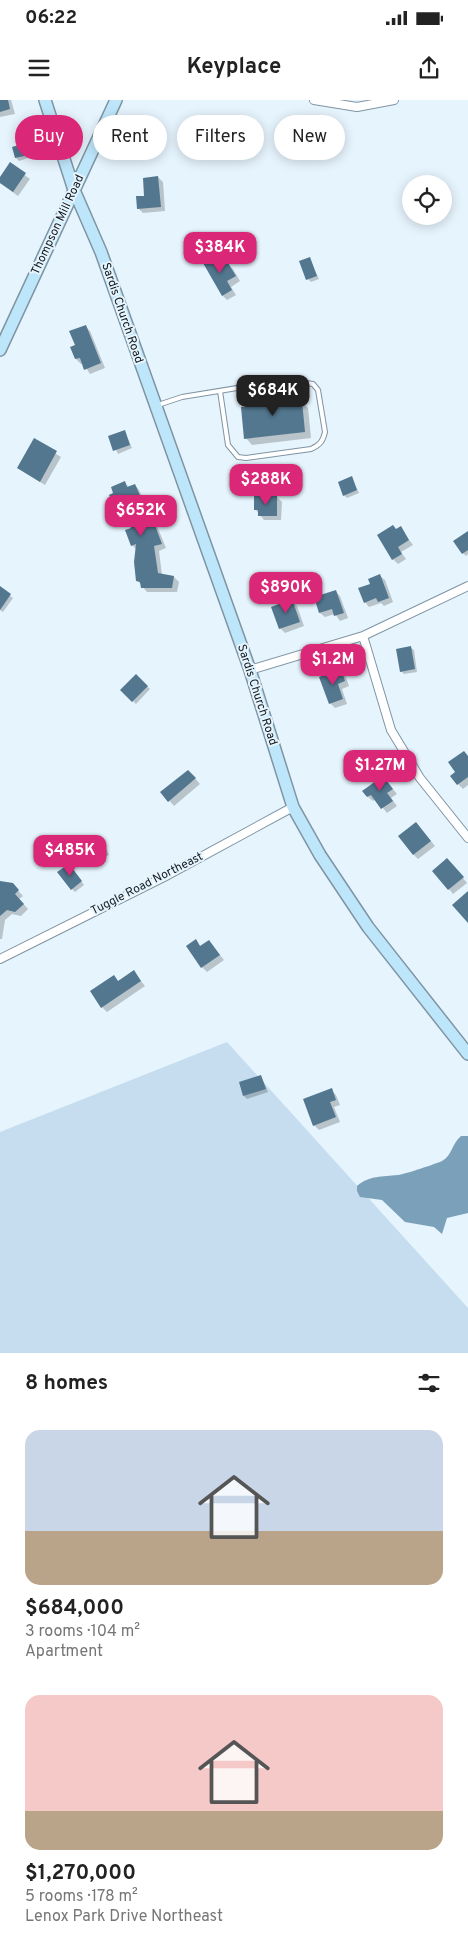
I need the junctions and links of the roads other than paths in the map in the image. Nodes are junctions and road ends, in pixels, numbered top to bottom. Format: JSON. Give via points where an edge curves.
{"nodes":[{"id":1,"x":45,"y":100,"type":"edge"},
{"id":2,"x":116,"y":100,"type":"edge"},
{"id":3,"x":314,"y":100,"type":"edge"},
{"id":4,"x":394,"y":100,"type":"edge"},
{"id":5,"x":74,"y":190,"type":"junction"},
{"id":6,"x":0,"y":350,"type":"edge"},
{"id":7,"x":220,"y":391,"type":"junction"},
{"id":8,"x":156,"y":406,"type":"junction"},
{"id":9,"x":468,"y":586,"type":"edge"},
{"id":10,"x":363,"y":636,"type":"junction"},
{"id":11,"x":250,"y":670,"type":"junction"},
{"id":12,"x":293,"y":808,"type":"junction"},
{"id":13,"x":468,"y":838,"type":"edge"},
{"id":14,"x":0,"y":959,"type":"edge"},
{"id":15,"x":468,"y":1054,"type":"edge"}],
"edges":[{"from":1,"to":5,"type":"street","name":"Sardis Church Road"},
{"from":2,"to":5,"type":"street","name":"Thompson Mill Road"},
{"from":3,"to":4,"type":"street","via":[[357,107]]},
{"from":5,"to":6,"type":"street","name":"Thompson Mill Road"},
{"from":5,"to":8,"type":"street","name":"Sardis Church Road","via":[[101,252]]},
{"from":7,"to":7,"type":"lane","via":[[286,380],[313,384],[318,390],[323,438],[311,449],[238,458],[228,445]]},
{"from":7,"to":8,"type":"lane","via":[[182,397]]},
{"from":8,"to":11,"type":"street","name":"Sardis Church Road"},
{"from":9,"to":10,"type":"street"},
{"from":10,"to":11,"type":"street"},
{"from":10,"to":13,"type":"street","via":[[391,730],[420,778]]},
{"from":11,"to":12,"type":"street","name":"Sardis Church Road"},
{"from":12,"to":14,"type":"street","name":"Tuggle Road Northeast"},
{"from":12,"to":15,"type":"street","name":"Sardis Church Road","via":[[368,928]]}]}
